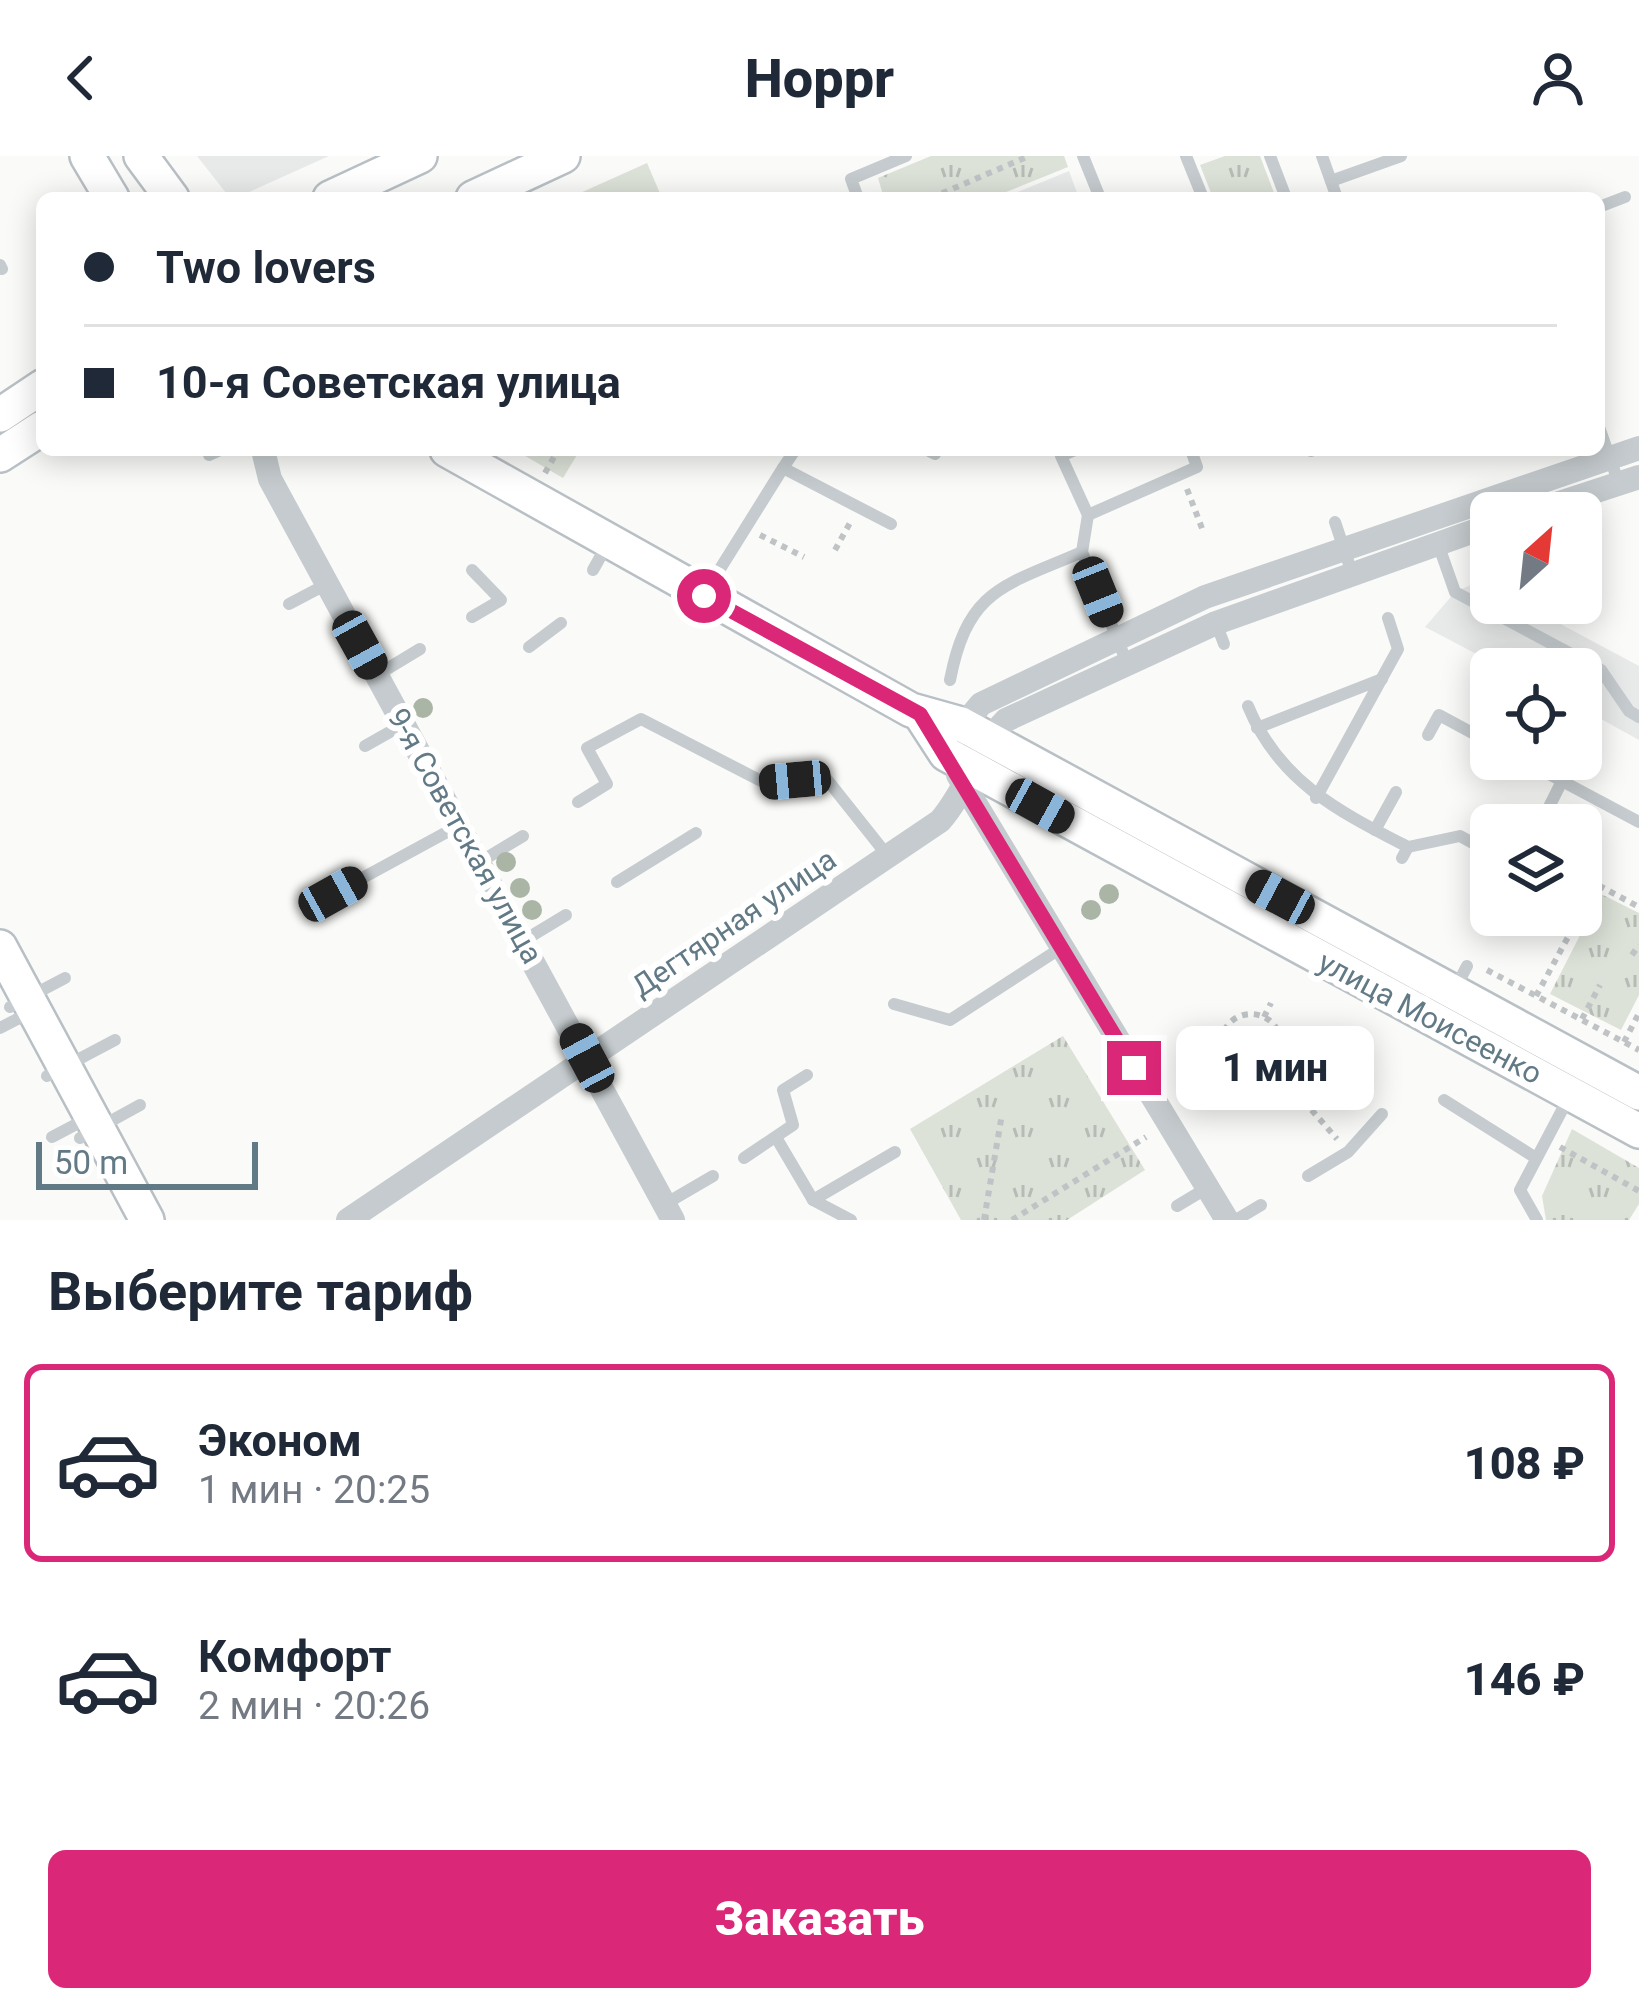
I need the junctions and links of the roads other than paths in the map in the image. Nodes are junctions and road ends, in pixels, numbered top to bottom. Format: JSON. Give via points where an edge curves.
{"nodes":[{"id":1,"x":87,"y":156,"type":"edge"},
{"id":2,"x":141,"y":156,"type":"edge"},
{"id":3,"x":420,"y":156,"type":"edge"},
{"id":4,"x":563,"y":156,"type":"edge"},
{"id":5,"x":906,"y":156,"type":"edge"},
{"id":6,"x":1083,"y":156,"type":"edge"},
{"id":7,"x":1186,"y":156,"type":"edge"},
{"id":8,"x":1270,"y":156,"type":"edge"},
{"id":9,"x":1322,"y":156,"type":"edge"},
{"id":10,"x":1401,"y":156,"type":"edge"},
{"id":11,"x":1331,"y":181,"type":"junction"},
{"id":12,"x":108,"y":192,"type":"edge"},
{"id":13,"x":168,"y":192,"type":"edge"},
{"id":14,"x":343,"y":192,"type":"edge"},
{"id":15,"x":485,"y":192,"type":"edge"},
{"id":16,"x":856,"y":192,"type":"edge"},
{"id":17,"x":1098,"y":192,"type":"edge"},
{"id":18,"x":1201,"y":192,"type":"edge"},
{"id":19,"x":1284,"y":192,"type":"edge"},
{"id":20,"x":1335,"y":192,"type":"edge"},
{"id":21,"x":1625,"y":197,"type":"dead end"},
{"id":22,"x":1605,"y":205,"type":"edge"},
{"id":23,"x":36,"y":391,"type":"edge"},
{"id":24,"x":0,"y":415,"type":"edge"},
{"id":25,"x":36,"y":432,"type":"edge"},
{"id":26,"x":1605,"y":443,"type":"edge"},
{"id":27,"x":1639,"y":448,"type":"edge"},
{"id":28,"x":0,"y":455,"type":"edge"},
{"id":29,"x":264,"y":456,"type":"edge"},
{"id":30,"x":456,"y":456,"type":"edge"},
{"id":31,"x":791,"y":456,"type":"edge"},
{"id":32,"x":1069,"y":456,"type":"edge"},
{"id":33,"x":1193,"y":456,"type":"edge"},
{"id":34,"x":1610,"y":457,"type":"junction"},
{"id":35,"x":783,"y":468,"type":"junction"},
{"id":36,"x":1629,"y":481,"type":"edge"},
{"id":37,"x":1528,"y":492,"type":"edge"},
{"id":38,"x":1595,"y":492,"type":"edge"},
{"id":39,"x":1088,"y":515,"type":"junction"},
{"id":40,"x":1470,"y":516,"type":"edge"},
{"id":41,"x":1335,"y":522,"type":"dead end"},
{"id":42,"x":891,"y":524,"type":"dead end"},
{"id":43,"x":1470,"y":527,"type":"edge"},
{"id":44,"x":1434,"y":531,"type":"junction"},
{"id":45,"x":1344,"y":548,"type":"junction"},
{"id":46,"x":1082,"y":552,"type":"junction"},
{"id":47,"x":472,"y":570,"type":"dead end"},
{"id":48,"x":1352,"y":573,"type":"junction"},
{"id":49,"x":327,"y":584,"type":"junction"},
{"id":50,"x":1216,"y":587,"type":"junction"},
{"id":51,"x":704,"y":596,"type":"junction"},
{"id":52,"x":289,"y":604,"type":"dead end"},
{"id":53,"x":472,"y":616,"type":"dead end"},
{"id":54,"x":1388,"y":618,"type":"dead end"},
{"id":55,"x":561,"y":623,"type":"dead end"},
{"id":56,"x":1225,"y":628,"type":"junction"},
{"id":57,"x":1116,"y":638,"type":"junction"},
{"id":58,"x":529,"y":647,"type":"dead end"},
{"id":59,"x":420,"y":649,"type":"dead end"},
{"id":60,"x":1127,"y":663,"type":"junction"},
{"id":61,"x":377,"y":675,"type":"junction"},
{"id":62,"x":1382,"y":679,"type":"junction"},
{"id":63,"x":950,"y":680,"type":"dead end"},
{"id":64,"x":1248,"y":706,"type":"dead end"},
{"id":65,"x":1639,"y":717,"type":"edge"},
{"id":66,"x":404,"y":724,"type":"junction"},
{"id":67,"x":1257,"y":728,"type":"junction"},
{"id":68,"x":1470,"y":732,"type":"edge"},
{"id":69,"x":1428,"y":735,"type":"dead end"},
{"id":70,"x":365,"y":746,"type":"dead end"},
{"id":71,"x":967,"y":755,"type":"junction"},
{"id":72,"x":1558,"y":780,"type":"edge"},
{"id":73,"x":1562,"y":782,"type":"junction"},
{"id":74,"x":1396,"y":792,"type":"dead end"},
{"id":75,"x":1316,"y":798,"type":"junction"},
{"id":76,"x":578,"y":802,"type":"dead end"},
{"id":77,"x":1551,"y":804,"type":"edge"},
{"id":78,"x":1639,"y":822,"type":"edge"},
{"id":79,"x":460,"y":825,"type":"junction"},
{"id":80,"x":1375,"y":830,"type":"junction"},
{"id":81,"x":695,"y":833,"type":"dead end"},
{"id":82,"x":523,"y":836,"type":"dead end"},
{"id":83,"x":1470,"y":841,"type":"edge"},
{"id":84,"x":888,"y":856,"type":"junction"},
{"id":85,"x":480,"y":862,"type":"junction"},
{"id":86,"x":617,"y":882,"type":"dead end"},
{"id":87,"x":333,"y":894,"type":"dead end"},
{"id":88,"x":566,"y":915,"type":"dead end"},
{"id":89,"x":523,"y":941,"type":"junction"},
{"id":90,"x":1356,"y":945,"type":"junction"},
{"id":91,"x":0,"y":947,"type":"edge"},
{"id":92,"x":1061,"y":948,"type":"junction"},
{"id":93,"x":65,"y":978,"type":"dead end"},
{"id":94,"x":894,"y":1004,"type":"dead end"},
{"id":95,"x":15,"y":1009,"type":"edge"},
{"id":96,"x":115,"y":1040,"type":"dead end"},
{"id":97,"x":587,"y":1058,"type":"junction"},
{"id":98,"x":56,"y":1072,"type":"junction"},
{"id":99,"x":808,"y":1075,"type":"dead end"},
{"id":100,"x":1639,"y":1093,"type":"edge"},
{"id":101,"x":1570,"y":1094,"type":"junction"},
{"id":102,"x":1444,"y":1100,"type":"dead end"},
{"id":103,"x":140,"y":1106,"type":"dead end"},
{"id":104,"x":1382,"y":1114,"type":"dead end"},
{"id":105,"x":79,"y":1129,"type":"junction"},
{"id":106,"x":1639,"y":1131,"type":"edge"},
{"id":107,"x":777,"y":1139,"type":"junction"},
{"id":108,"x":895,"y":1152,"type":"dead end"},
{"id":109,"x":744,"y":1158,"type":"dead end"},
{"id":110,"x":1536,"y":1158,"type":"junction"},
{"id":111,"x":713,"y":1176,"type":"dead end"},
{"id":112,"x":1308,"y":1176,"type":"dead end"},
{"id":113,"x":1207,"y":1188,"type":"junction"},
{"id":114,"x":813,"y":1200,"type":"junction"},
{"id":115,"x":1262,"y":1205,"type":"dead end"},
{"id":116,"x":1177,"y":1206,"type":"dead end"},
{"id":117,"x":669,"y":1212,"type":"edge"},
{"id":118,"x":124,"y":1220,"type":"edge"},
{"id":119,"x":147,"y":1220,"type":"edge"},
{"id":120,"x":348,"y":1220,"type":"edge"},
{"id":121,"x":851,"y":1220,"type":"edge"},
{"id":122,"x":1226,"y":1220,"type":"edge"},
{"id":123,"x":1236,"y":1220,"type":"edge"},
{"id":124,"x":1537,"y":1220,"type":"edge"}],
"edges":[{"from":1,"to":12,"type":"street"},
{"from":2,"to":13,"type":"street"},
{"from":3,"to":14,"type":"street"},
{"from":4,"to":15,"type":"street"},
{"from":5,"to":16,"type":"lane","via":[[851,179]]},
{"from":6,"to":17,"type":"lane"},
{"from":7,"to":18,"type":"lane"},
{"from":8,"to":19,"type":"lane"},
{"from":9,"to":11,"type":"lane"},
{"from":10,"to":11,"type":"lane"},
{"from":11,"to":20,"type":"lane"},
{"from":21,"to":22,"type":"lane"},
{"from":23,"to":24,"type":"street"},
{"from":25,"to":28,"type":"street"},
{"from":26,"to":34,"type":"lane"},
{"from":27,"to":34,"type":"street"},
{"from":29,"to":49,"type":"street","name":"9-я Советская улица"},
{"from":30,"to":51,"type":"street","name":"улица Моисеенко","via":[[601,556]]},
{"from":31,"to":35,"type":"lane"},
{"from":32,"to":39,"type":"lane"},
{"from":33,"to":39,"type":"lane","via":[[1197,467]]},
{"from":34,"to":36,"type":"lane"},
{"from":34,"to":37,"type":"street"},
{"from":35,"to":42,"type":"lane"},
{"from":35,"to":51,"type":"lane"},
{"from":36,"to":38,"type":"street"},
{"from":39,"to":46,"type":"lane"},
{"from":40,"to":44,"type":"street"},
{"from":41,"to":45,"type":"lane"},
{"from":43,"to":44,"type":"street"},
{"from":44,"to":45,"type":"street"},
{"from":44,"to":48,"type":"street"},
{"from":44,"to":65,"type":"lane","via":[[1455,592],[1601,670]]},
{"from":45,"to":48,"type":"lane"},
{"from":45,"to":50,"type":"street"},
{"from":46,"to":57,"type":"lane"},
{"from":46,"to":63,"type":"lane","via":[[985,596],[959,642]]},
{"from":47,"to":53,"type":"lane","via":[[501,600]]},
{"from":48,"to":56,"type":"street"},
{"from":49,"to":52,"type":"lane"},
{"from":49,"to":61,"type":"street","name":"9-я Советская улица"},
{"from":50,"to":56,"type":"lane"},
{"from":50,"to":56,"type":"lane"},
{"from":50,"to":57,"type":"street"},
{"from":51,"to":71,"type":"street","name":"улица Моисеенко","via":[[920,714]]},
{"from":54,"to":62,"type":"lane","via":[[1398,649]]},
{"from":55,"to":58,"type":"lane"},
{"from":56,"to":60,"type":"street"},
{"from":57,"to":60,"type":"lane"},
{"from":57,"to":71,"type":"street","via":[[981,704]]},
{"from":59,"to":61,"type":"lane"},
{"from":60,"to":71,"type":"street","via":[[1029,707]]},
{"from":61,"to":66,"type":"street","name":"9-я Советская улица"},
{"from":62,"to":67,"type":"lane"},
{"from":62,"to":75,"type":"lane"},
{"from":64,"to":67,"type":"lane"},
{"from":66,"to":70,"type":"lane"},
{"from":66,"to":79,"type":"street","name":"9-я Советская улица"},
{"from":67,"to":75,"type":"lane"},
{"from":68,"to":69,"type":"lane","via":[[1439,715]]},
{"from":71,"to":84,"type":"street","name":"Дегтярная улица","via":[[940,821]]},
{"from":71,"to":90,"type":"street","name":"улица Моисеенко"},
{"from":71,"to":92,"type":"street"},
{"from":72,"to":73,"type":"lane"},
{"from":73,"to":77,"type":"lane"},
{"from":73,"to":78,"type":"lane"},
{"from":74,"to":80,"type":"lane"},
{"from":75,"to":80,"type":"lane"},
{"from":76,"to":84,"type":"lane","via":[[608,784],[587,748],[641,719],[765,783],[825,777]]},
{"from":79,"to":85,"type":"street","name":"9-я Советская улица"},
{"from":79,"to":87,"type":"lane"},
{"from":80,"to":83,"type":"lane","via":[[1405,852],[1460,836]]},
{"from":81,"to":86,"type":"lane"},
{"from":82,"to":85,"type":"lane"},
{"from":84,"to":97,"type":"street","name":"Дегтярная улица"},
{"from":85,"to":89,"type":"street","name":"9-я Советская улица"},
{"from":88,"to":89,"type":"lane"},
{"from":89,"to":97,"type":"street","name":"9-я Советская улица"},
{"from":90,"to":100,"type":"street","name":"улица Моисеенко","via":[[1460,979]]},
{"from":90,"to":101,"type":"street","name":"улица Моисеенко"},
{"from":91,"to":95,"type":"street"},
{"from":92,"to":94,"type":"lane","via":[[950,1020]]},
{"from":92,"to":113,"type":"street"},
{"from":93,"to":95,"type":"lane"},
{"from":95,"to":98,"type":"street"},
{"from":96,"to":98,"type":"lane"},
{"from":97,"to":117,"type":"street","name":"9-я Советская улица"},
{"from":97,"to":120,"type":"street","name":"Дегтярная улица"},
{"from":98,"to":105,"type":"street"},
{"from":99,"to":107,"type":"lane","via":[[784,1090],[793,1125]]},
{"from":101,"to":106,"type":"street","name":"улица Моисеенко"},
{"from":101,"to":110,"type":"lane"},
{"from":102,"to":110,"type":"lane"},
{"from":103,"to":105,"type":"lane"},
{"from":104,"to":112,"type":"lane","via":[[1348,1152]]},
{"from":105,"to":118,"type":"street"},
{"from":105,"to":119,"type":"street"},
{"from":107,"to":109,"type":"lane"},
{"from":107,"to":114,"type":"lane"},
{"from":108,"to":114,"type":"lane"},
{"from":110,"to":124,"type":"lane","via":[[1520,1190]]},
{"from":111,"to":117,"type":"lane"},
{"from":113,"to":116,"type":"lane"},
{"from":113,"to":122,"type":"street"},
{"from":114,"to":121,"type":"lane"},
{"from":115,"to":123,"type":"lane"}]}
